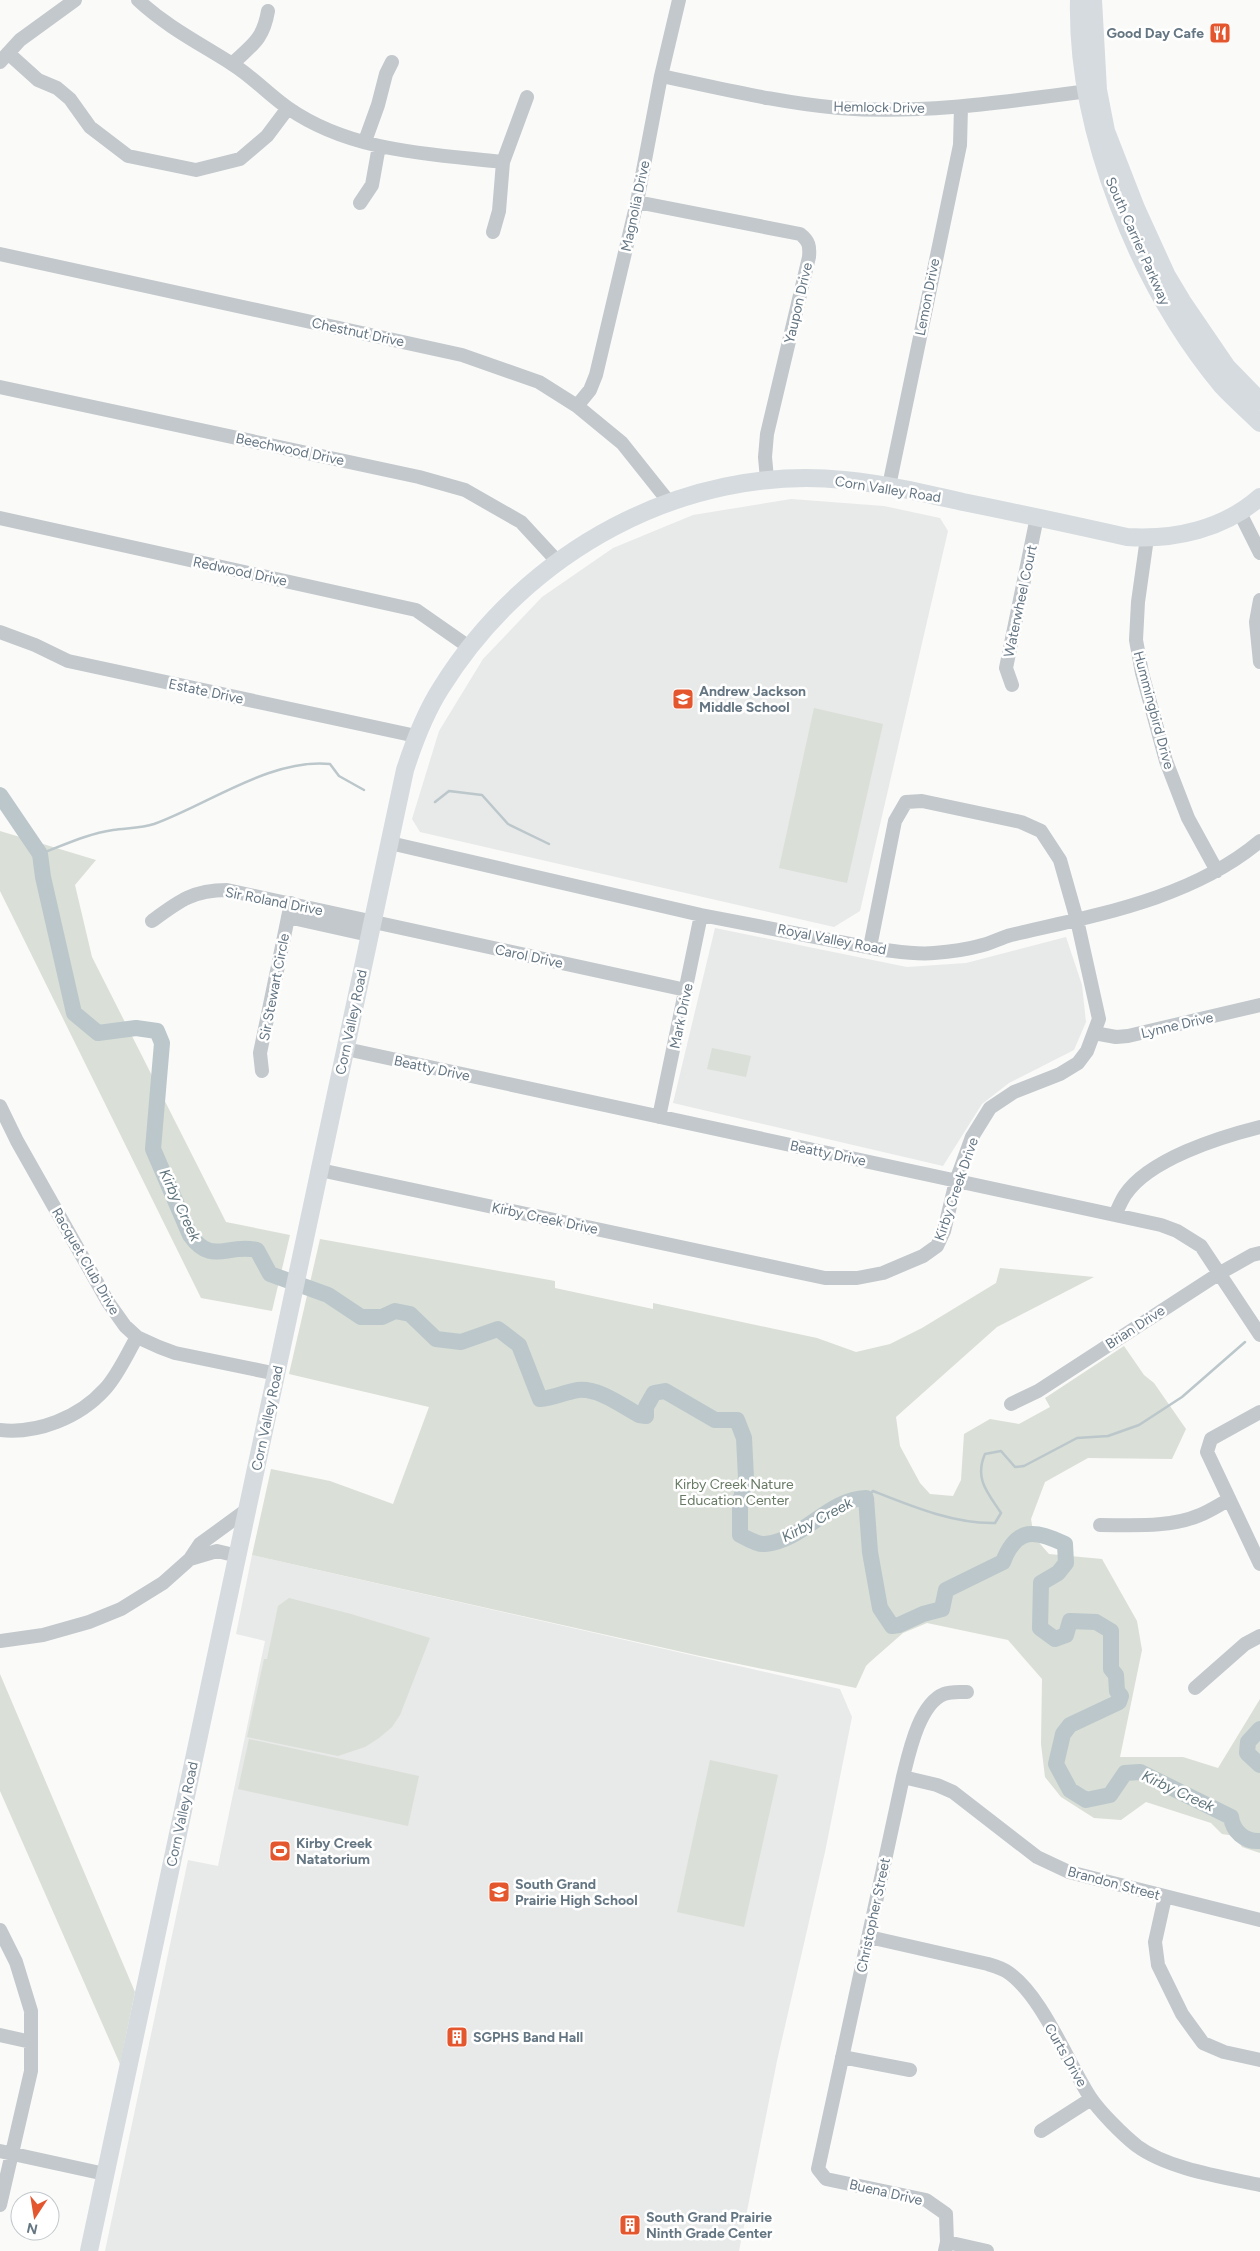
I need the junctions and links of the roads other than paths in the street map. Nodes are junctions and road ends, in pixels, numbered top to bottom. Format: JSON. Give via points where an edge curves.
{"nodes":[{"id":1,"x":75,"y":0,"type":"edge"},
{"id":2,"x":138,"y":0,"type":"edge"},
{"id":3,"x":679,"y":0,"type":"edge"},
{"id":4,"x":1079,"y":0,"type":"edge"},
{"id":5,"x":1093,"y":0,"type":"edge"},
{"id":6,"x":268,"y":11,"type":"dead end"},
{"id":7,"x":4,"y":58,"type":"edge"},
{"id":8,"x":392,"y":62,"type":"dead end"},
{"id":9,"x":232,"y":64,"type":"junction"},
{"id":10,"x":661,"y":76,"type":"junction"},
{"id":11,"x":1092,"y":90,"type":"junction"},
{"id":12,"x":527,"y":97,"type":"dead end"},
{"id":13,"x":961,"y":107,"type":"junction"},
{"id":14,"x":288,"y":108,"type":"junction"},
{"id":15,"x":365,"y":142,"type":"junction"},
{"id":16,"x":379,"y":146,"type":"junction"},
{"id":17,"x":503,"y":162,"type":"junction"},
{"id":18,"x":637,"y":202,"type":"junction"},
{"id":19,"x":360,"y":203,"type":"dead end"},
{"id":20,"x":493,"y":232,"type":"dead end"},
{"id":21,"x":0,"y":254,"type":"edge"},
{"id":22,"x":0,"y":387,"type":"edge"},
{"id":23,"x":1260,"y":401,"type":"edge"},
{"id":24,"x":577,"y":406,"type":"junction"},
{"id":25,"x":1260,"y":423,"type":"edge"},
{"id":26,"x":767,"y":479,"type":"junction"},
{"id":27,"x":889,"y":486,"type":"junction"},
{"id":28,"x":1260,"y":496,"type":"edge"},
{"id":29,"x":669,"y":502,"type":"junction"},
{"id":30,"x":1239,"y":511,"type":"junction"},
{"id":31,"x":1037,"y":517,"type":"junction"},
{"id":32,"x":0,"y":518,"type":"edge"},
{"id":33,"x":1147,"y":538,"type":"junction"},
{"id":34,"x":1260,"y":553,"type":"edge"},
{"id":35,"x":557,"y":561,"type":"junction"},
{"id":36,"x":1260,"y":600,"type":"edge"},
{"id":37,"x":0,"y":632,"type":"edge"},
{"id":38,"x":469,"y":647,"type":"junction"},
{"id":39,"x":1260,"y":662,"type":"edge"},
{"id":40,"x":1012,"y":685,"type":"dead end"},
{"id":41,"x":416,"y":736,"type":"junction"},
{"id":42,"x":1260,"y":840,"type":"edge"},
{"id":43,"x":390,"y":843,"type":"junction"},
{"id":44,"x":1217,"y":871,"type":"junction"},
{"id":45,"x":291,"y":903,"type":"junction"},
{"id":46,"x":701,"y":915,"type":"junction"},
{"id":47,"x":288,"y":917,"type":"junction"},
{"id":48,"x":1077,"y":920,"type":"junction"},
{"id":49,"x":152,"y":921,"type":"dead end"},
{"id":50,"x":371,"y":928,"type":"junction"},
{"id":51,"x":870,"y":947,"type":"junction"},
{"id":52,"x":686,"y":990,"type":"junction"},
{"id":53,"x":1260,"y":1005,"type":"edge"},
{"id":54,"x":1094,"y":1033,"type":"junction"},
{"id":55,"x":346,"y":1049,"type":"junction"},
{"id":56,"x":262,"y":1071,"type":"dead end"},
{"id":57,"x":0,"y":1106,"type":"edge"},
{"id":58,"x":659,"y":1117,"type":"junction"},
{"id":59,"x":1260,"y":1127,"type":"edge"},
{"id":60,"x":320,"y":1170,"type":"junction"},
{"id":61,"x":956,"y":1181,"type":"junction"},
{"id":62,"x":1115,"y":1215,"type":"junction"},
{"id":63,"x":1260,"y":1253,"type":"edge"},
{"id":64,"x":1220,"y":1272,"type":"junction"},
{"id":65,"x":1260,"y":1335,"type":"edge"},
{"id":66,"x":137,"y":1336,"type":"junction"},
{"id":67,"x":277,"y":1374,"type":"junction"},
{"id":68,"x":1011,"y":1404,"type":"dead end"},
{"id":69,"x":1260,"y":1412,"type":"edge"},
{"id":70,"x":0,"y":1430,"type":"edge"},
{"id":71,"x":1228,"y":1500,"type":"junction"},
{"id":72,"x":248,"y":1508,"type":"junction"},
{"id":73,"x":1100,"y":1525,"type":"dead end"},
{"id":74,"x":238,"y":1556,"type":"junction"},
{"id":75,"x":190,"y":1559,"type":"junction"},
{"id":76,"x":1260,"y":1564,"type":"edge"},
{"id":77,"x":1260,"y":1636,"type":"edge"},
{"id":78,"x":0,"y":1641,"type":"edge"},
{"id":79,"x":1195,"y":1688,"type":"dead end"},
{"id":80,"x":967,"y":1692,"type":"dead end"},
{"id":81,"x":903,"y":1777,"type":"junction"},
{"id":82,"x":1165,"y":1897,"type":"junction"},
{"id":83,"x":1260,"y":1920,"type":"edge"},
{"id":84,"x":0,"y":1930,"type":"edge"},
{"id":85,"x":869,"y":1936,"type":"junction"},
{"id":86,"x":0,"y":2035,"type":"edge"},
{"id":87,"x":31,"y":2042,"type":"junction"},
{"id":88,"x":842,"y":2057,"type":"junction"},
{"id":89,"x":1260,"y":2060,"type":"edge"},
{"id":90,"x":910,"y":2070,"type":"dead end"},
{"id":91,"x":1091,"y":2099,"type":"junction"},
{"id":92,"x":1040,"y":2131,"type":"dead end"},
{"id":93,"x":6,"y":2152,"type":"edge"},
{"id":94,"x":818,"y":2169,"type":"joint"},
{"id":95,"x":105,"y":2174,"type":"junction"},
{"id":96,"x":1260,"y":2185,"type":"edge"},
{"id":97,"x":0,"y":2205,"type":"edge"},
{"id":98,"x":946,"y":2247,"type":"edge"},
{"id":99,"x":89,"y":2251,"type":"edge"},
{"id":100,"x":987,"y":2251,"type":"edge"}],
"edges":[{"from":1,"to":7,"type":"street","via":[[20,40]]},
{"from":2,"to":9,"type":"street","via":[[191,41]]},
{"from":3,"to":10,"type":"street","name":"Magnolia Drive"},
{"from":4,"to":11,"type":"main road","name":"South Carrier Parkway","via":[[1079,26]]},
{"from":5,"to":11,"type":"main road","name":"South Carrier Parkway"},
{"from":6,"to":9,"type":"street","via":[[265,29]]},
{"from":7,"to":14,"type":"street","via":[[57,88],[70,99],[90,127],[128,156],[196,170],[240,159],[267,136]]},
{"from":8,"to":15,"type":"street"},
{"from":9,"to":14,"type":"street"},
{"from":10,"to":13,"type":"street","name":"Hemlock Drive","via":[[762,97],[838,108]]},
{"from":10,"to":18,"type":"street","name":"Magnolia Drive"},
{"from":11,"to":13,"type":"street","name":"Hemlock Drive"},
{"from":11,"to":23,"type":"main road","name":"South Carrier Parkway","via":[[1136,208],[1167,276],[1227,367]]},
{"from":11,"to":25,"type":"main road","name":"South Carrier Parkway","via":[[1096,135],[1114,193],[1164,303],[1200,358]]},
{"from":12,"to":17,"type":"street"},
{"from":13,"to":27,"type":"street","name":"Lemon Drive","via":[[960,145]]},
{"from":14,"to":15,"type":"street","via":[[320,126]]},
{"from":15,"to":16,"type":"street"},
{"from":16,"to":17,"type":"street"},
{"from":16,"to":19,"type":"street","via":[[372,185]]},
{"from":17,"to":20,"type":"street","via":[[500,211]]},
{"from":18,"to":24,"type":"street","name":"Magnolia Drive","via":[[596,376]]},
{"from":18,"to":26,"type":"street","name":"Yaupon Drive","via":[[800,234],[810,247],[767,434]]},
{"from":21,"to":24,"type":"street","name":"Chestnut Drive","via":[[462,355],[539,382]]},
{"from":22,"to":35,"type":"street","name":"Beechwood Drive","via":[[419,477],[465,490],[521,522]]},
{"from":24,"to":29,"type":"street","name":"Chestnut Drive","via":[[622,443]]},
{"from":26,"to":27,"type":"main road","name":"Corn Valley Road","via":[[844,480]]},
{"from":26,"to":29,"type":"main road","name":"Corn Valley Road","via":[[724,486]]},
{"from":27,"to":31,"type":"main road","name":"Corn Valley Road"},
{"from":28,"to":30,"type":"main road","name":"Corn Valley Road"},
{"from":29,"to":35,"type":"main road","name":"Corn Valley Road","via":[[604,531]]},
{"from":30,"to":33,"type":"main road","name":"Corn Valley Road","via":[[1213,526],[1188,534]]},
{"from":30,"to":34,"type":"street"},
{"from":31,"to":33,"type":"main road","name":"Corn Valley Road","via":[[1127,537]]},
{"from":31,"to":40,"type":"street","name":"Waterwheel Court","via":[[1006,668]]},
{"from":32,"to":38,"type":"street","name":"Redwood Drive","via":[[416,610]]},
{"from":33,"to":44,"type":"street","name":"Hummingbird Drive","via":[[1136,640],[1142,673],[1166,761],[1188,818]]},
{"from":35,"to":38,"type":"main road","name":"Corn Valley Road","via":[[506,604]]},
{"from":36,"to":39,"type":"street","via":[[1256,622]]},
{"from":37,"to":41,"type":"street","name":"Estate Drive","via":[[68,661]]},
{"from":38,"to":41,"type":"main road","name":"Corn Valley Road","via":[[440,689]]},
{"from":41,"to":43,"type":"main road","name":"Corn Valley Road","via":[[405,770]]},
{"from":42,"to":44,"type":"street","name":"Royal Valley Road","via":[[1245,854]]},
{"from":43,"to":46,"type":"street","name":"Royal Valley Road"},
{"from":43,"to":50,"type":"main road","name":"Corn Valley Road"},
{"from":44,"to":48,"type":"street","name":"Royal Valley Road","via":[[1165,894]]},
{"from":45,"to":47,"type":"street","name":"Sir Stewart Circle"},
{"from":45,"to":49,"type":"street","name":"Sir Roland Drive","via":[[227,890],[207,890],[178,902]]},
{"from":45,"to":50,"type":"street","name":"Sir Roland Drive"},
{"from":46,"to":51,"type":"street","name":"Royal Valley Road"},
{"from":46,"to":52,"type":"street","name":"Mark Drive"},
{"from":47,"to":50,"type":"street","name":"Sir Roland Drive"},
{"from":47,"to":56,"type":"street","name":"Sir Stewart Circle","via":[[260,1054]]},
{"from":48,"to":51,"type":"street","name":"Royal Valley Road","via":[[980,946],[934,954]]},
{"from":48,"to":51,"type":"street","name":"Kirby Creek Drive","via":[[1060,860],[1041,831],[1000,817],[922,801],[906,802],[895,821]]},
{"from":48,"to":54,"type":"street","name":"Kirby Creek Drive","via":[[1099,1019]]},
{"from":50,"to":52,"type":"street","name":"Carol Drive"},
{"from":50,"to":55,"type":"main road","name":"Corn Valley Road"},
{"from":52,"to":58,"type":"street","name":"Mark Drive"},
{"from":53,"to":54,"type":"street","name":"Lynne Drive","via":[[1128,1036]]},
{"from":54,"to":61,"type":"street","name":"Kirby Creek Drive","via":[[1078,1063],[1060,1074],[1014,1092],[990,1108],[972,1137]]},
{"from":55,"to":58,"type":"street","name":"Beatty Drive"},
{"from":55,"to":60,"type":"main road","name":"Corn Valley Road"},
{"from":57,"to":66,"type":"street","name":"Racquet Club Drive","via":[[108,1302],[124,1326]]},
{"from":58,"to":61,"type":"street","name":"Beatty Drive"},
{"from":59,"to":62,"type":"street","via":[[1182,1152],[1144,1176],[1125,1194]]},
{"from":60,"to":61,"type":"street","name":"Kirby Creek Drive","via":[[834,1279],[883,1273],[923,1256],[937,1246],[944,1231]]},
{"from":60,"to":67,"type":"main road","name":"Corn Valley Road"},
{"from":61,"to":62,"type":"street","name":"Beatty Drive"},
{"from":62,"to":64,"type":"street","name":"Beatty Drive","via":[[1177,1231],[1201,1246]]},
{"from":63,"to":64,"type":"street","name":"Brian Drive"},
{"from":64,"to":65,"type":"street","name":"Beatty Drive"},
{"from":64,"to":68,"type":"street","name":"Brian Drive","via":[[1038,1391]]},
{"from":66,"to":67,"type":"street","name":"Racquet Club Drive","via":[[175,1352]]},
{"from":66,"to":70,"type":"street","via":[[105,1389],[90,1403],[48,1425],[18,1432]]},
{"from":67,"to":72,"type":"main road","name":"Corn Valley Road"},
{"from":69,"to":71,"type":"street","via":[[1211,1439],[1207,1452]]},
{"from":71,"to":73,"type":"street","via":[[1201,1515],[1183,1520],[1144,1525]]},
{"from":71,"to":76,"type":"street"},
{"from":72,"to":74,"type":"main road","name":"Corn Valley Road"},
{"from":72,"to":75,"type":"street","via":[[200,1544]]},
{"from":74,"to":75,"type":"street","via":[[217,1551]]},
{"from":74,"to":95,"type":"main road","name":"Corn Valley Road"},
{"from":75,"to":78,"type":"street","via":[[163,1583],[121,1609],[43,1635]]},
{"from":77,"to":79,"type":"street","via":[[1239,1649]]},
{"from":80,"to":81,"type":"street","name":"Christopher Street","via":[[942,1695],[929,1708],[916,1728]]},
{"from":81,"to":82,"type":"street","name":"Brandon Street","via":[[953,1792],[1037,1857],[1069,1872]]},
{"from":81,"to":85,"type":"street","name":"Christopher Street"},
{"from":82,"to":83,"type":"street","name":"Brandon Street"},
{"from":82,"to":89,"type":"street","via":[[1155,1942],[1158,1964],[1182,2014],[1203,2043],[1224,2052]]},
{"from":84,"to":87,"type":"street","via":[[16,1962],[31,2011]]},
{"from":85,"to":88,"type":"street","name":"Christopher Street"},
{"from":85,"to":91,"type":"street","name":"Curts Drive","via":[[1006,1971],[1026,1989]]},
{"from":86,"to":87,"type":"street"},
{"from":87,"to":93,"type":"street","via":[[31,2071]]},
{"from":88,"to":90,"type":"street"},
{"from":88,"to":94,"type":"street","name":"Christopher Street"},
{"from":91,"to":92,"type":"street"},
{"from":91,"to":96,"type":"street","name":"Curts Drive","via":[[1138,2147],[1201,2172]]},
{"from":93,"to":95,"type":"street"},
{"from":93,"to":97,"type":"street"},
{"from":94,"to":98,"type":"street","name":"Buena Drive","via":[[826,2178],[926,2200],[946,2214]]},
{"from":95,"to":99,"type":"main road","name":"Corn Valley Road"},
{"from":98,"to":100,"type":"street","name":"Buena Drive"}]}
